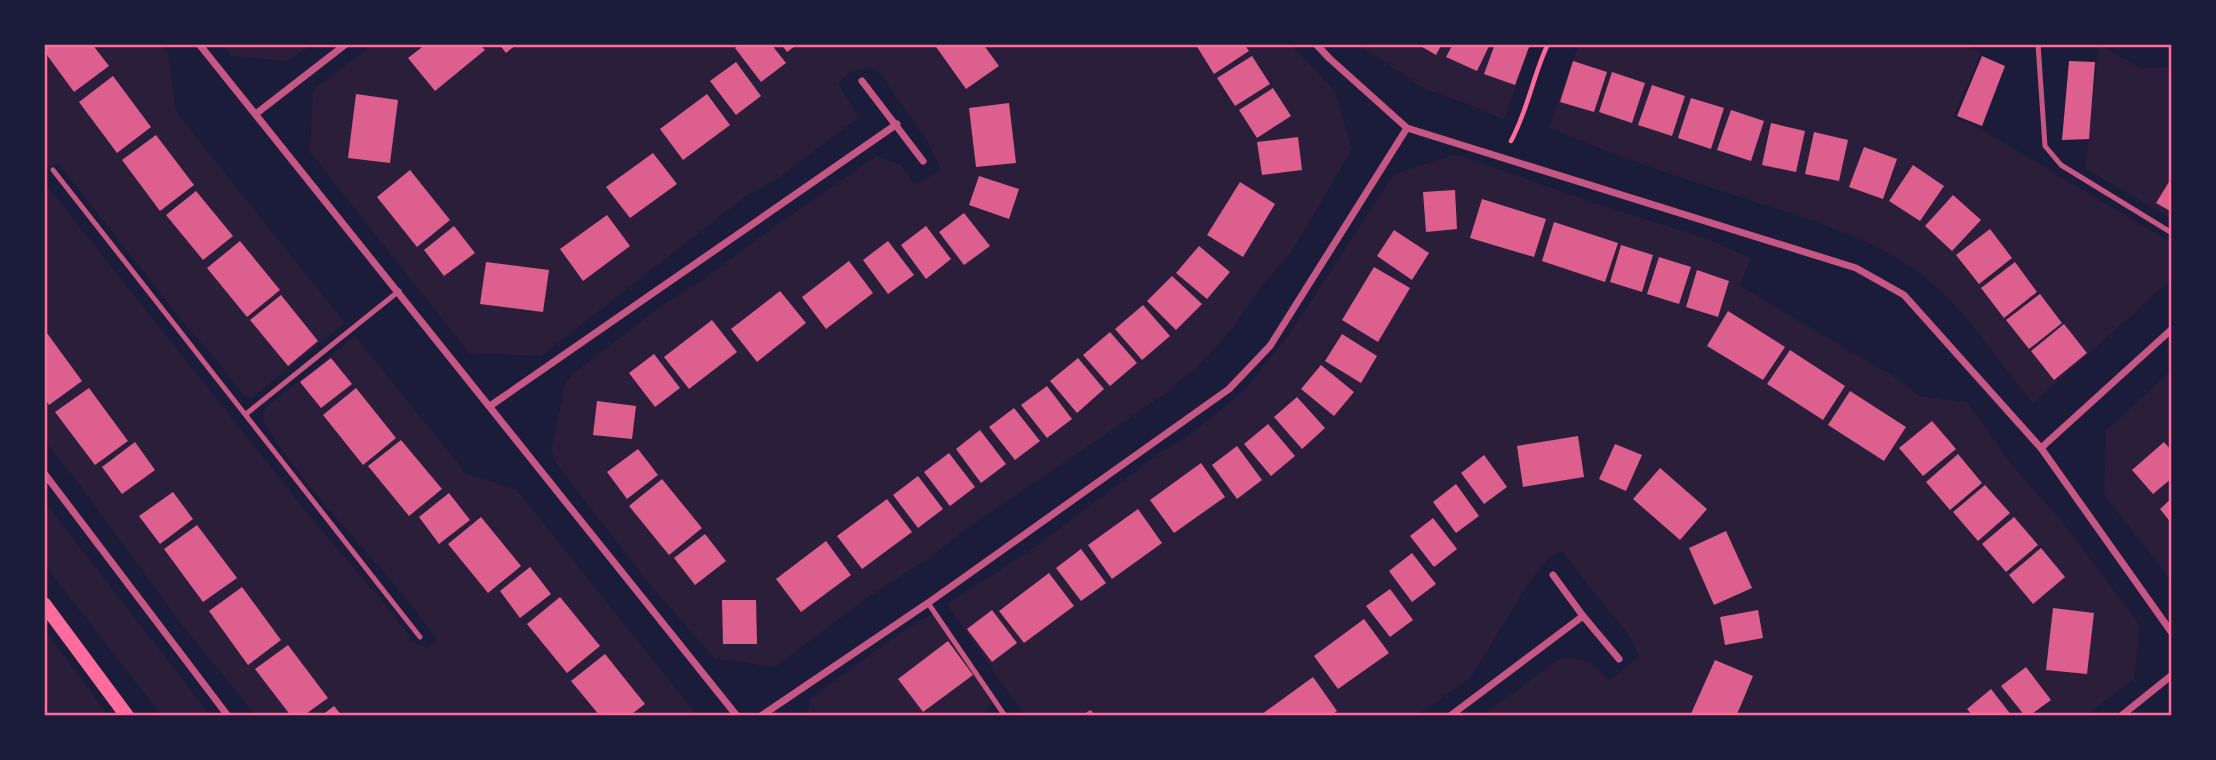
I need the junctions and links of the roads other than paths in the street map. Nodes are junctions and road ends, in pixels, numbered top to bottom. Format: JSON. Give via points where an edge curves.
{"nodes":[{"id":1,"x":199,"y":44,"type":"edge"},
{"id":2,"x":346,"y":44,"type":"edge"},
{"id":3,"x":1316,"y":44,"type":"edge"},
{"id":4,"x":2038,"y":44,"type":"edge"},
{"id":5,"x":862,"y":80,"type":"dead end"},
{"id":6,"x":257,"y":114,"type":"junction"},
{"id":7,"x":897,"y":124,"type":"junction"},
{"id":8,"x":1407,"y":128,"type":"junction"},
{"id":9,"x":923,"y":161,"type":"dead end"},
{"id":10,"x":53,"y":170,"type":"dead end"},
{"id":11,"x":2172,"y":233,"type":"edge"},
{"id":12,"x":399,"y":291,"type":"junction"},
{"id":13,"x":2172,"y":329,"type":"edge"},
{"id":14,"x":490,"y":406,"type":"junction"},
{"id":15,"x":247,"y":414,"type":"junction"},
{"id":16,"x":2041,"y":448,"type":"junction"},
{"id":17,"x":44,"y":473,"type":"edge"},
{"id":18,"x":1553,"y":575,"type":"dead end"},
{"id":19,"x":928,"y":603,"type":"junction"},
{"id":20,"x":44,"y":604,"type":"edge"},
{"id":21,"x":1583,"y":616,"type":"junction"},
{"id":22,"x":2172,"y":633,"type":"edge"},
{"id":23,"x":420,"y":637,"type":"dead end"},
{"id":24,"x":1619,"y":659,"type":"dead end"},
{"id":25,"x":2172,"y":675,"type":"edge"},
{"id":26,"x":127,"y":716,"type":"edge"},
{"id":27,"x":228,"y":716,"type":"edge"},
{"id":28,"x":737,"y":716,"type":"edge"},
{"id":29,"x":761,"y":716,"type":"edge"},
{"id":30,"x":1006,"y":716,"type":"edge"},
{"id":31,"x":1450,"y":716,"type":"edge"},
{"id":32,"x":2121,"y":716,"type":"edge"}],
"edges":[{"from":1,"to":6,"type":"street"},
{"from":2,"to":6,"type":"street"},
{"from":3,"to":8,"type":"street"},
{"from":4,"to":11,"type":"lane","via":[[2045,146],[2061,165]]},
{"from":5,"to":7,"type":"street"},
{"from":6,"to":12,"type":"street"},
{"from":7,"to":9,"type":"street"},
{"from":7,"to":14,"type":"street"},
{"from":8,"to":16,"type":"street","via":[[1856,268],[1904,295]]},
{"from":8,"to":19,"type":"street","via":[[1270,346],[1229,389]]},
{"from":10,"to":15,"type":"lane"},
{"from":12,"to":14,"type":"street"},
{"from":12,"to":15,"type":"lane"},
{"from":13,"to":16,"type":"street"},
{"from":14,"to":28,"type":"street"},
{"from":15,"to":23,"type":"lane"},
{"from":16,"to":22,"type":"street"},
{"from":17,"to":27,"type":"street"},
{"from":18,"to":21,"type":"street"},
{"from":19,"to":29,"type":"street"},
{"from":19,"to":30,"type":"lane"},
{"from":20,"to":26,"type":"main road"},
{"from":21,"to":24,"type":"street"},
{"from":21,"to":31,"type":"street"},
{"from":25,"to":32,"type":"street"}]}
